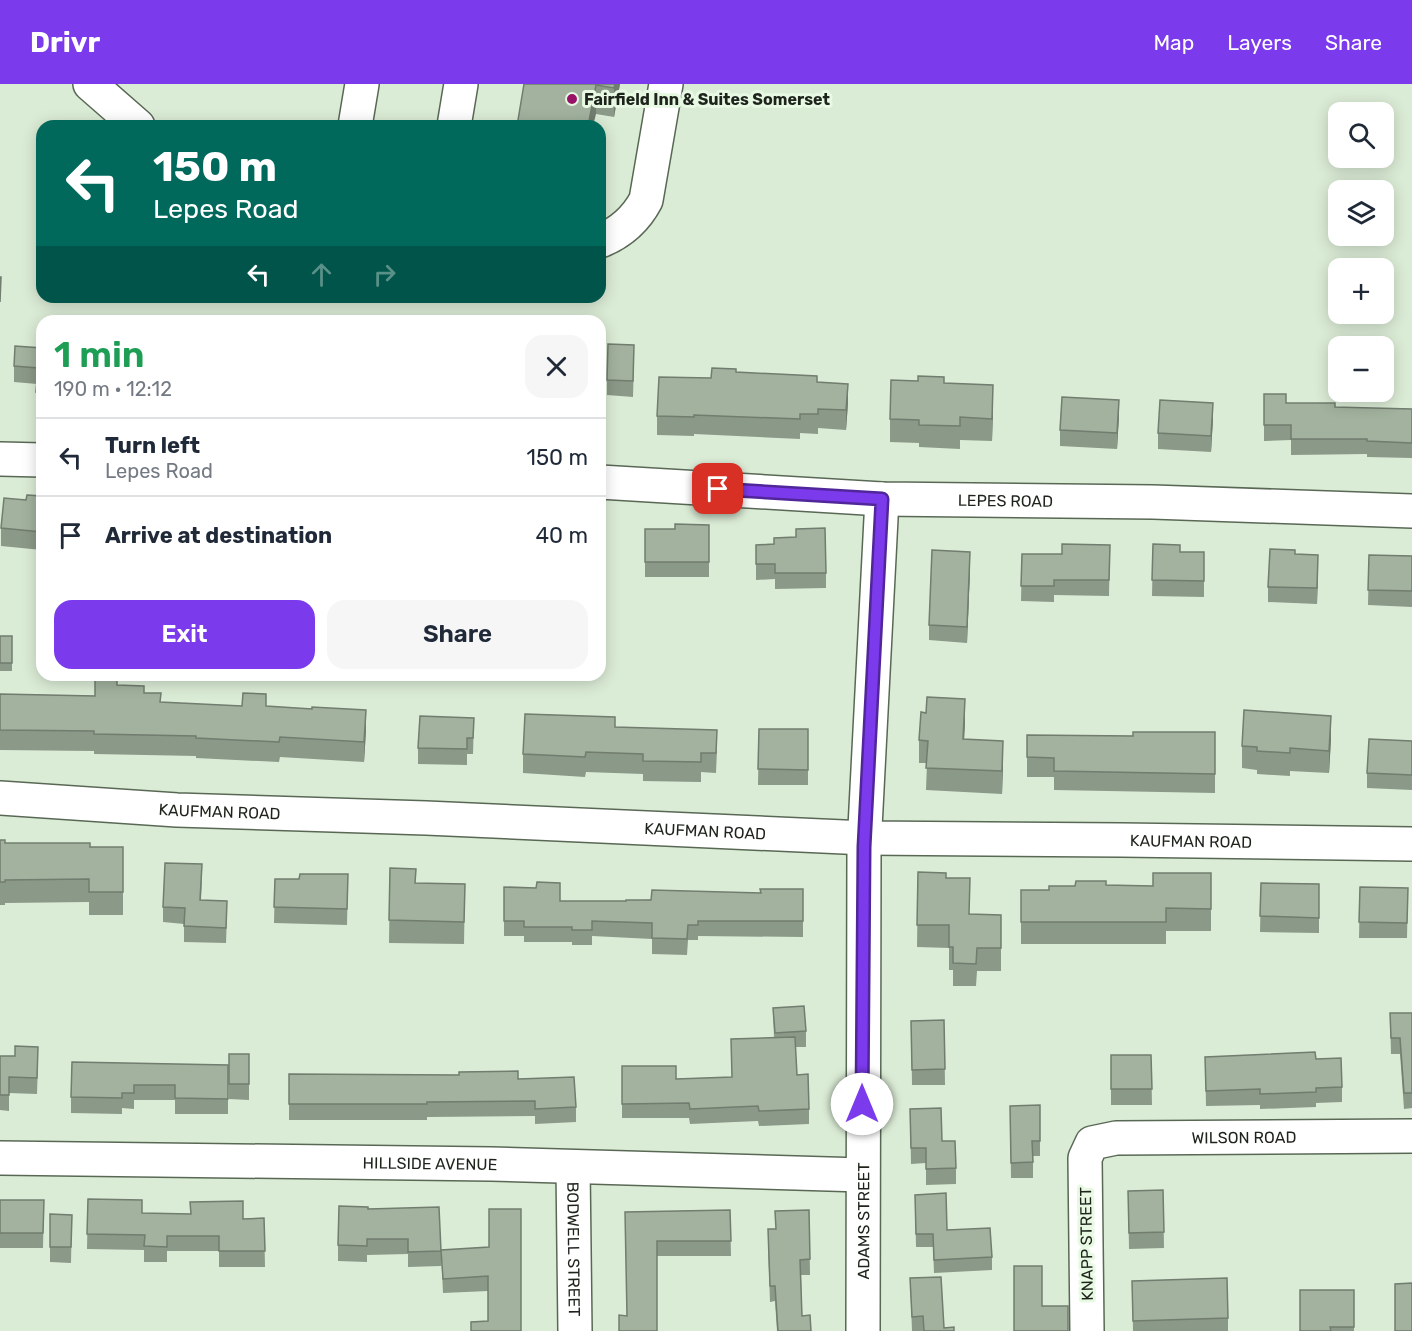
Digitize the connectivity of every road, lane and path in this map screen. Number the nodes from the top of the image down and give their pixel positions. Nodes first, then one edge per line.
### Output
1 (90, 84) edge
2 (362, 84) edge
3 (461, 84) edge
4 (666, 84) edge
5 (131, 120) edge
6 (356, 120) edge
7 (455, 120) edge
8 (606, 239) edge
9 (0, 459) edge
10 (36, 460) edge
11 (606, 482) edge
12 (882, 499) junction
13 (1412, 511) edge
14 (0, 798) edge
15 (864, 838) junction
16 (1412, 844) edge
17 (1412, 1136) edge
18 (0, 1158) edge
19 (1085, 1158) joint
20 (573, 1167) junction
21 (862, 1175) junction
22 (574, 1331) edge
23 (863, 1331) edge
24 (1087, 1331) edge

1 - 5 street
2 - 6 street
3 - 7 street
4 - 8 street
9 - 10 street
11 - 12 street, LEPES ROAD
12 - 13 street, LEPES ROAD
12 - 15 street, ADAMS STREET
14 - 15 street, KAUFMAN ROAD
15 - 16 street, KAUFMAN ROAD
15 - 21 street, ADAMS STREET
17 - 19 street, WILSON ROAD
18 - 20 street, HILLSIDE AVENUE
19 - 24 street, KNAPP STREET
20 - 21 street, HILLSIDE AVENUE
20 - 22 street, BODWELL STREET
21 - 23 street, ADAMS STREET

